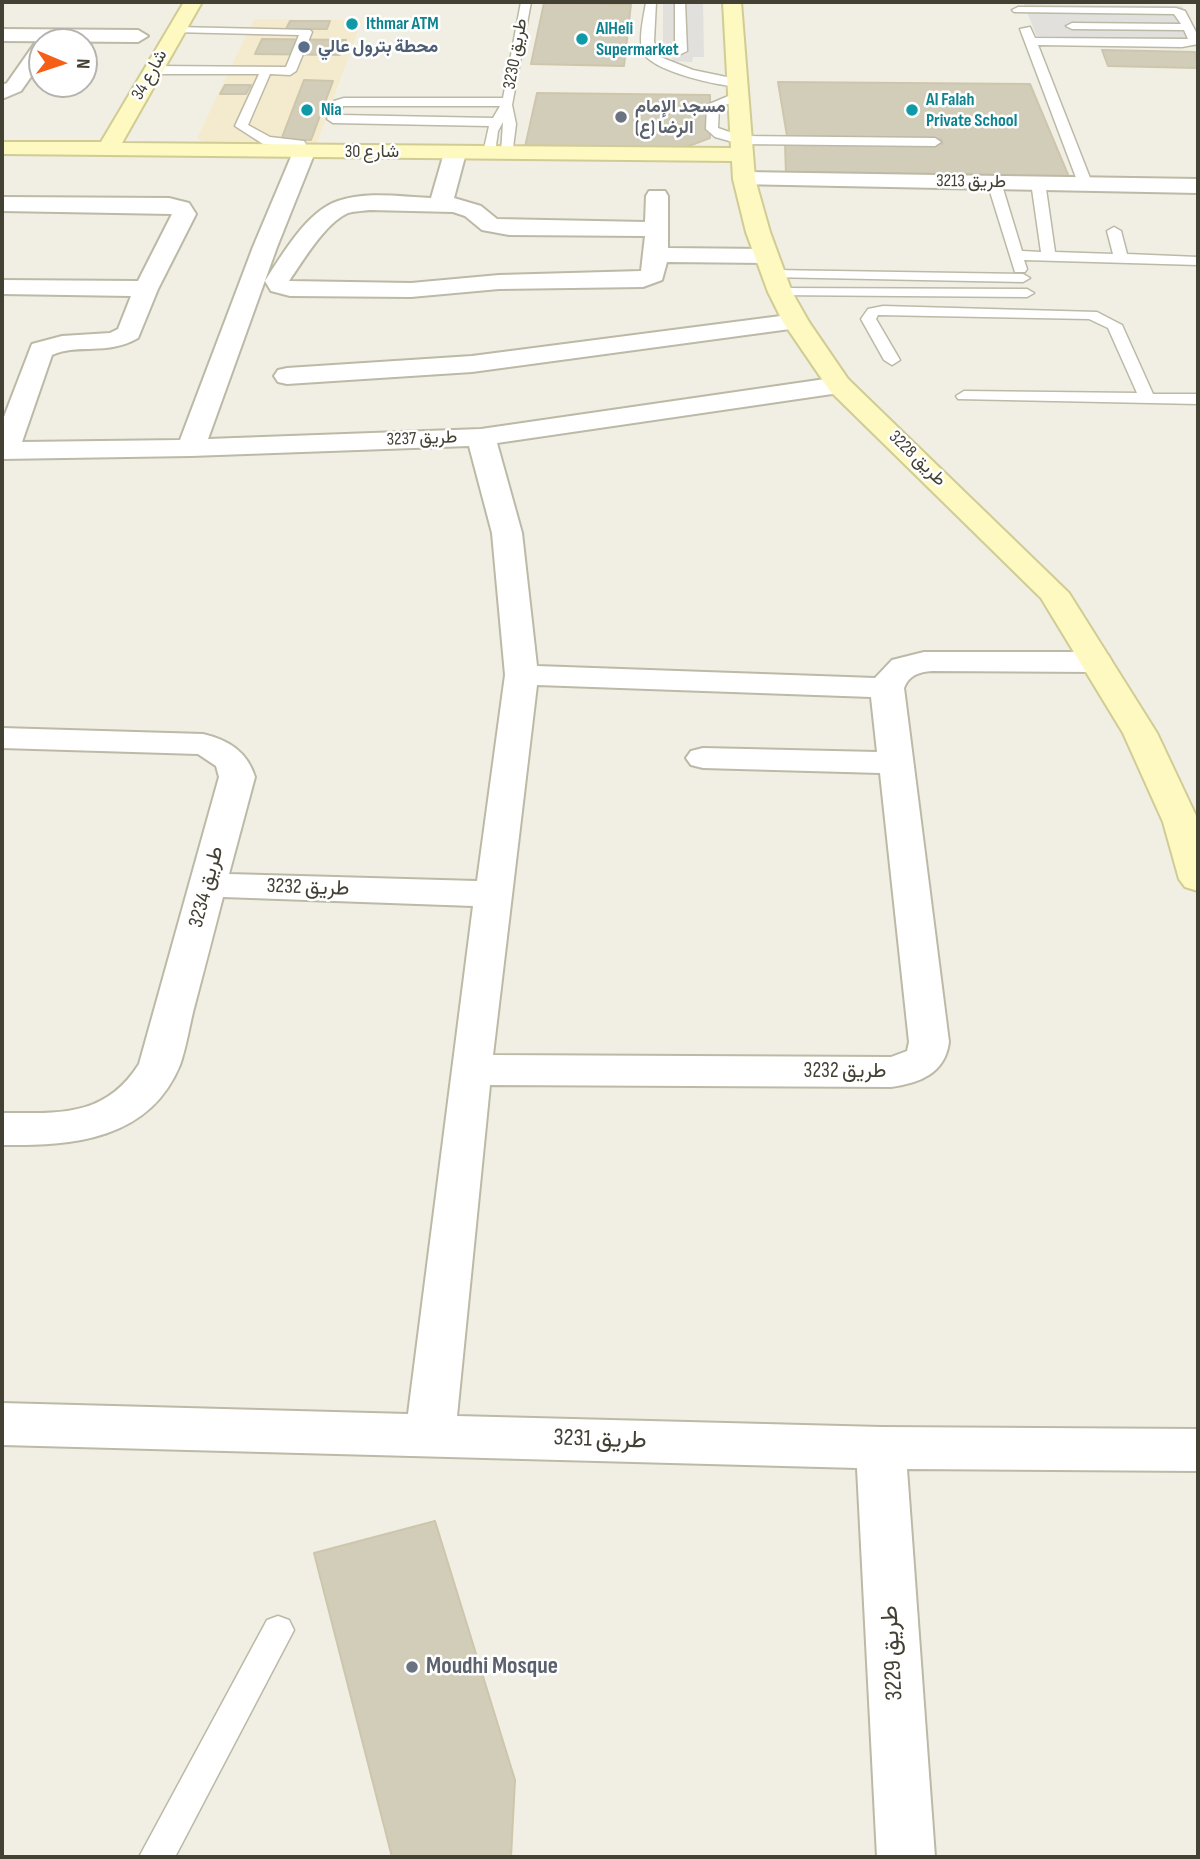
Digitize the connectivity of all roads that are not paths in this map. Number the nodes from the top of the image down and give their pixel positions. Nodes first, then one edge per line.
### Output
1 (192, 2) edge
2 (526, 2) edge
3 (651, 2) edge
4 (680, 2) edge
5 (732, 2) edge
6 (1017, 6) edge
7 (1051, 10) junction
8 (1059, 26) junction
9 (1188, 27) junction
10 (176, 30) junction
11 (2, 35) edge
12 (138, 36) dead end
13 (28, 39) edge
14 (98, 39) edge
15 (1030, 41) junction
16 (668, 42) junction
17 (1067, 42) junction
18 (28, 67) edge
19 (153, 70) junction
20 (266, 71) junction
21 (738, 89) junction
22 (2, 93) edge
23 (507, 104) junction
24 (495, 122) junction
25 (936, 142) dead end
26 (2, 148) edge
27 (108, 149) junction
28 (301, 152) junction
29 (455, 153) junction
30 (498, 153) junction
31 (742, 158) junction
32 (994, 182) junction
33 (1038, 183) junction
34 (1085, 183) junction
35 (1198, 186) edge
36 (657, 196) dead end
37 (2, 204) edge
38 (441, 204) junction
39 (657, 229) junction
40 (1114, 231) dead end
41 (655, 255) junction
42 (1015, 255) junction
43 (1049, 256) junction
44 (1121, 258) junction
45 (1198, 261) edge
46 (773, 274) junction
47 (1023, 278) junction
48 (2, 286) edge
49 (146, 289) junction
50 (1027, 293) junction
51 (1034, 312) junction
52 (796, 322) junction
53 (892, 360) dead end
54 (287, 376) dead end
55 (16, 382) edge
56 (839, 385) junction
57 (964, 396) dead end
58 (1147, 398) junction
59 (1198, 399) edge
60 (481, 437) junction
61 (191, 448) junction
62 (3, 451) edge
63 (1096, 662) junction
64 (522, 676) junction
65 (887, 688) junction
66 (2, 738) edge
67 (704, 758) dead end
68 (895, 763) junction
69 (1198, 879) edge
70 (208, 884) junction
71 (492, 894) junction
72 (471, 1070) junction
73 (2, 1129) edge
74 (2, 1424) edge
75 (430, 1435) junction
76 (881, 1448) junction
77 (1198, 1450) edge
78 (278, 1630) dead end
79 (156, 1857) edge
80 (906, 1857) edge

1 - 10 street, شارع 34
2 - 23 lane, طريق 3230
3 - 16 lane
4 - 16 lane
5 - 21 street, طريق 3228
6 - 7 lane
6 - 15 lane
7 - 8 lane
7 - 9 lane
8 - 9 lane
8 - 17 lane
9 - 17 lane
10 - 19 street, شارع 34
10 - 20 lane
11 - 13 street
12 - 14 street
15 - 17 lane
15 - 34 lane
16 - 21 lane
18 - 22 street
19 - 20 lane
19 - 27 street, شارع 34
20 - 28 lane
21 - 31 street, طريق 3228
23 - 24 lane, طريق 3230
23 - 24 lane
23 - 30 lane, طريق 3230
24 - 30 lane, طريق 3230
25 - 31 lane
26 - 27 street, شارع 30
27 - 28 street, شارع 30
28 - 29 street, شارع 30
28 - 61 street
29 - 30 street, شارع 30
29 - 38 street
30 - 31 street, شارع 30
31 - 32 street, طريق 3213
31 - 46 street, طريق 3228
32 - 33 street, طريق 3213
32 - 42 lane
33 - 34 street, طريق 3213
33 - 43 lane
34 - 35 street, طريق 3213
36 - 39 street
37 - 49 street
38 - 39 street
38 - 41 street
39 - 41 street
40 - 44 lane
41 - 46 street
42 - 43 lane
42 - 47 lane
43 - 44 lane
44 - 45 lane
46 - 47 lane
46 - 50 lane
46 - 52 street, طريق 3228
47 - 50 lane
48 - 49 street
49 - 55 street
50 - 51 lane
51 - 53 lane
51 - 58 lane
52 - 54 street
52 - 56 street, طريق 3228
55 - 62 street
56 - 60 street, طريق 3237
56 - 63 street, طريق 3228
57 - 58 lane
58 - 59 lane
60 - 61 street, طريق 3237
60 - 64 street
61 - 62 street, طريق 3237
63 - 65 street
63 - 69 street, طريق 3228
64 - 65 street
64 - 71 street
65 - 68 street, طريق 3232
66 - 70 street, طريق 3234
67 - 68 street
68 - 72 street, طريق 3232
70 - 71 street, طريق 3232
70 - 73 street, طريق 3234
71 - 72 street
72 - 75 street
74 - 75 street, طريق 3231
75 - 76 street, طريق 3231
76 - 77 street, طريق 3231
76 - 80 street, طريق 3229
78 - 79 lane

